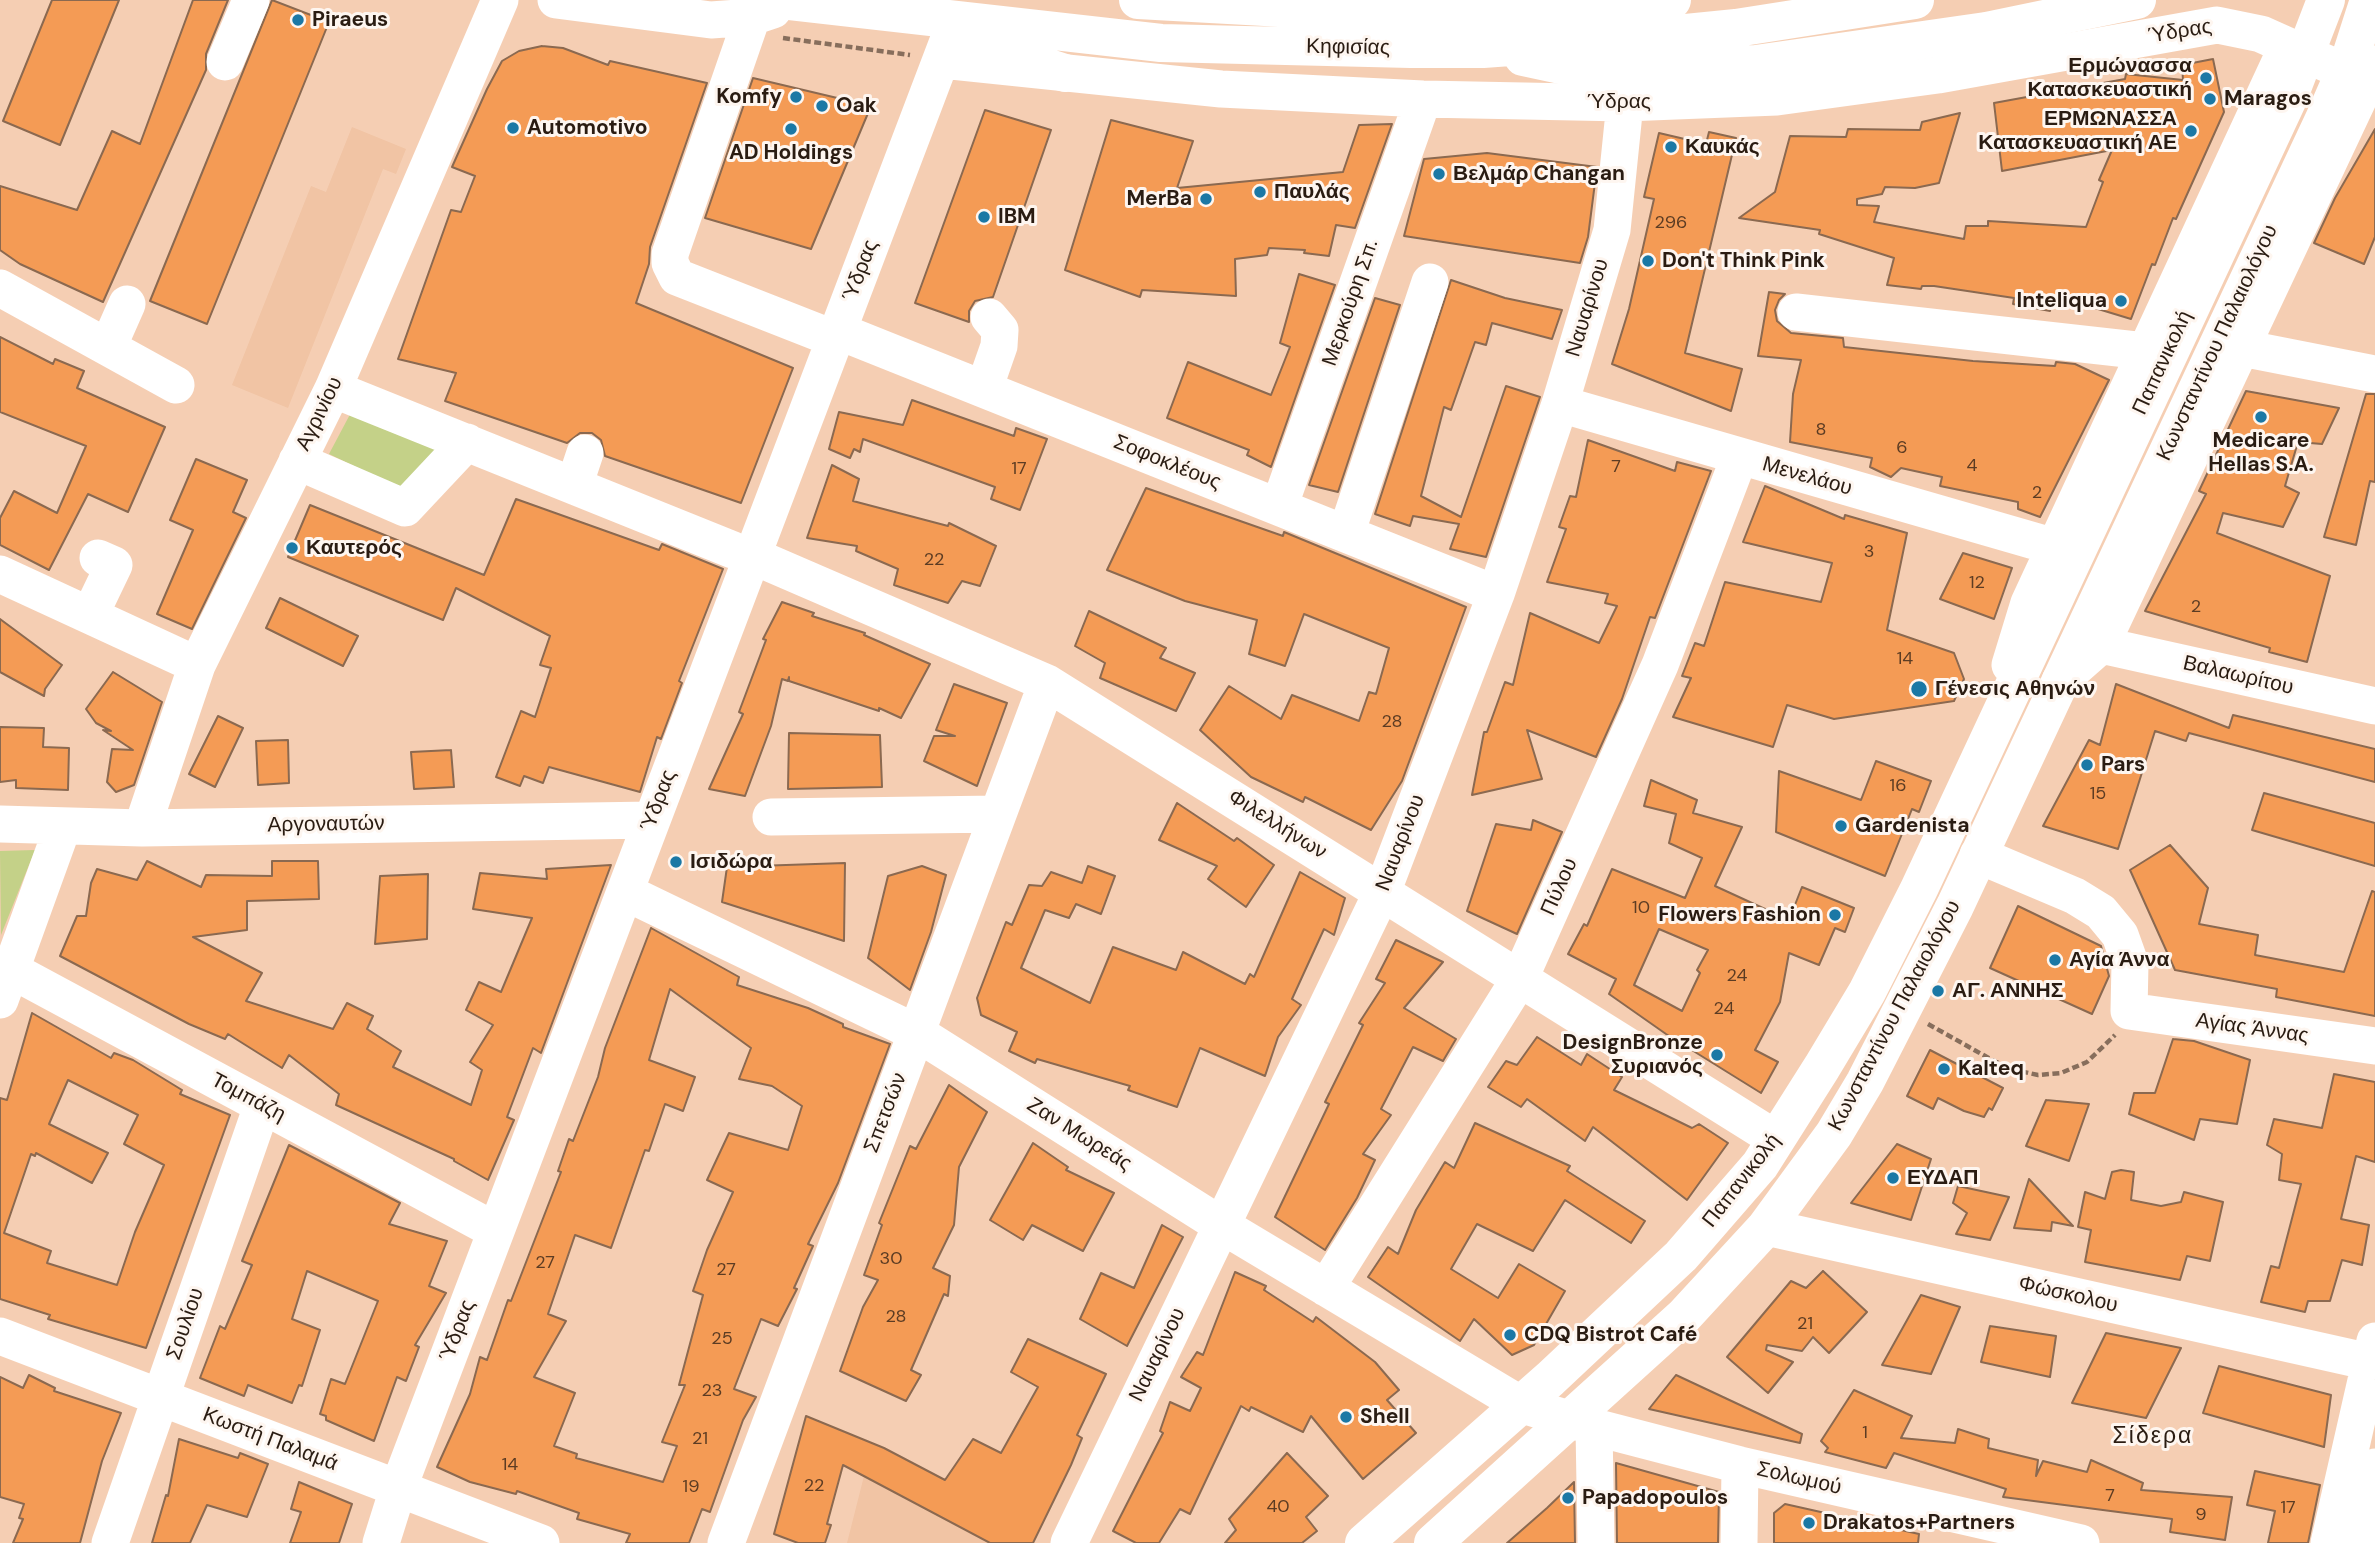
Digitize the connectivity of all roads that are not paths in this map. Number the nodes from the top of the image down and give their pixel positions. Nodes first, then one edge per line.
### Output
1 (251, 0) edge
2 (500, 0) edge
3 (556, 0) edge
4 (1138, 0) edge
5 (1152, 0) edge
6 (1671, 0) edge
7 (1915, 0) edge
8 (2137, 0) edge
9 (2300, 0) edge
10 (2326, 0) edge
11 (2369, 0) edge
12 (777, 6) edge
13 (956, 20) junction
14 (2297, 47) junction
15 (1483, 49) junction
16 (942, 60) junction
17 (225, 62) dead end
18 (1065, 73) junction
19 (2369, 78) edge
20 (1423, 99) junction
21 (1625, 103) junction
22 (1430, 282) dead end
23 (0, 288) edge
24 (127, 304) dead end
25 (1796, 312) dead end
26 (989, 317) dead end
27 (837, 335) junction
28 (108, 347) junction
29 (2242, 348) junction
30 (2146, 351) junction
31 (2375, 374) edge
32 (176, 385) dead end
33 (333, 389) junction
34 (984, 389) junction
35 (1560, 404) junction
36 (467, 442) junction
37 (1739, 458) junction
38 (297, 461) junction
39 (1279, 507) junction
40 (1346, 534) junction
41 (2055, 547) junction
42 (743, 553) junction
43 (98, 558) dead end
44 (0, 574) edge
45 (1496, 594) junction
46 (90, 615) junction
47 (2101, 645) junction
48 (197, 665) junction
49 (2059, 682) junction
50 (1047, 683) junction
51 (2375, 706) edge
52 (1994, 723) junction
53 (998, 814) junction
54 (771, 817) dead end
55 (652, 820) junction
56 (0, 824) edge
57 (63, 826) junction
58 (142, 828) junction
59 (1978, 855) junction
60 (1383, 890) junction
61 (625, 892) junction
62 (4, 978) edge
63 (1520, 978) junction
64 (916, 1032) junction
65 (2375, 1046) edge
66 (261, 1106) junction
67 (1776, 1139) junction
68 (1221, 1225) junction
69 (1766, 1227) junction
70 (496, 1231) junction
71 (1326, 1288) junction
72 (0, 1336) edge
73 (2372, 1352) edge
74 (160, 1397) junction
75 (1520, 1404) junction
76 (1582, 1424) junction
77 (1740, 1465) junction
78 (2375, 1467) edge
79 (398, 1489) junction
80 (503, 1536) edge
81 (110, 1543) edge
82 (381, 1543) edge
83 (541, 1543) edge
84 (726, 1543) edge
85 (1069, 1543) edge
86 (1364, 1543) edge
87 (1433, 1543) edge
88 (1595, 1543) edge
89 (1739, 1543) edge
90 (2081, 1543) edge
91 (2329, 1543) edge
92 (2358, 1543) edge

1 - 17 street
2 - 33 street, Αγρινίου
3 - 12 street
4 - 5 main road, Κηφισίας
5 - 6 main road, Κηφισίας
7 - 15 main road, Κηφισίας
8 - 15 main road
9 - 14 main road
10 - 14 main road, Παπανικολή
11 - 49 main road, Κωνσταντίνου Παλαιολόγου
12 - 13 main road, Κηφισίας
12 - 27 street, Σοφοκλέους
13 - 15 main road, Κηφισίας
13 - 16 street, Ύδρας
13 - 18 main road
14 - 19 street, Ύδρας
14 - 21 street, Ύδρας
14 - 30 street, Παπανικολή
14 - 52 main road, Παπανικολή
16 - 18 street, Ύδρας
16 - 27 street, Ύδρας
18 - 20 street, Ύδρας
19 - 29 street, Κωνσταντίνου Παλαιολόγου
20 - 21 street, Ύδρας
20 - 39 street, Μερκούρη Σπ.
21 - 35 street, Ναυαρίνου
22 - 40 street
23 - 28 street
24 - 28 street
25 - 30 street
26 - 34 street
27 - 34 street, Σοφοκλέους
27 - 42 street, Ύδρας
28 - 32 street
29 - 31 street
29 - 47 street, Κωνσταντίνου Παλαιολόγου
30 - 41 street, Παπανικολή
33 - 36 street, Φιλελλήνων
33 - 38 street, Αγρινίου
34 - 39 street, Σοφοκλέους
35 - 37 street, Μενελάου
35 - 45 street, Ναυαρίνου
36 - 38 street
36 - 42 street, Φιλελλήνων
37 - 41 street, Μενελάου
37 - 63 street, Πύλου
38 - 48 street, Αγρινίου
39 - 40 street, Σοφοκλέους
40 - 45 street, Σοφοκλέους
41 - 52 street, Παπανικολή
42 - 50 street, Φιλελλήνων
42 - 55 street, Ύδρας
43 - 46 street
44 - 46 street
45 - 60 street, Ναυαρίνου
46 - 48 street
47 - 49 street, Κωνσταντίνου Παλαιολόγου
47 - 51 street, Βαλαωρίτου
48 - 58 street, Αγρινίου
49 - 59 main road, Κωνσταντίνου Παλαιολόγου
50 - 53 street, Σπετσών
50 - 60 street, Φιλελλήνων
52 - 67 main road, Παπανικολή
53 - 54 street
53 - 64 street, Σπετσών
55 - 58 street, Αργοναυτών
55 - 61 street, Ύδρας
56 - 57 street, Αργοναυτών
57 - 58 street, Αργοναυτών
57 - 62 street
59 - 65 street, Αγίας Άννας
59 - 69 main road, Κωνσταντίνου Παλαιολόγου
60 - 63 street, Φιλελλήνων
60 - 68 street, Ναυαρίνου
61 - 64 street, Ζαν Μωρεάς
61 - 70 street, Ύδρας
62 - 66 street, Τομπάζη
63 - 67 street, Φιλελλήνων
63 - 71 street, Πύλου
64 - 68 street, Ζαν Μωρεάς
64 - 84 street, Σπετσών
66 - 70 street, Τομπάζη
66 - 74 street, Σουλίου
67 - 75 main road, Παπανικολή
68 - 71 street, Ζαν Μωρεάς
68 - 85 street, Ναυαρίνου
69 - 73 street, Φώσκολου
69 - 76 main road, Κωνσταντίνου Παλαιολόγου
70 - 79 street, Ύδρας
71 - 75 street, Ζαν Μωρεάς
72 - 74 street, Κωστή Παλαμά
73 - 91 street
74 - 79 street, Κωστή Παλαμά
74 - 81 street, Σουλίου
75 - 76 street, Σολωμού
75 - 86 main road, Παπανικολή
76 - 77 street, Σολωμού
76 - 87 main road, Κωνσταντίνου Παλαιολόγου
76 - 88 street
77 - 89 street
77 - 90 street, Σολωμού
78 - 92 street
79 - 80 street, Κωστή Παλαμά
79 - 82 street, Ύδρας
80 - 83 street, Κωστή Παλαμά

